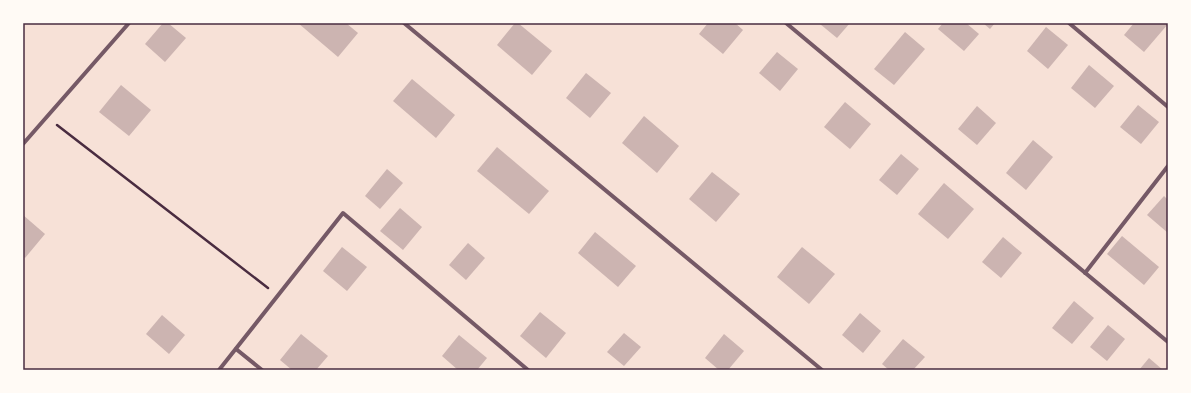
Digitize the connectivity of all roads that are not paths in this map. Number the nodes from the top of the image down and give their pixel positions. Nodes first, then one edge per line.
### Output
1 (129, 23) edge
2 (404, 23) edge
3 (786, 23) edge
4 (1069, 23) edge
5 (1168, 107) edge
6 (23, 144) edge
7 (1168, 166) edge
8 (1085, 273) junction
9 (1168, 342) edge
10 (236, 349) junction
11 (219, 370) edge
12 (262, 370) edge
13 (528, 370) edge
14 (822, 370) edge

1 - 6 street
2 - 14 street
3 - 8 street
4 - 5 street
7 - 8 street
8 - 9 street
10 - 11 street
10 - 12 street
10 - 13 street

